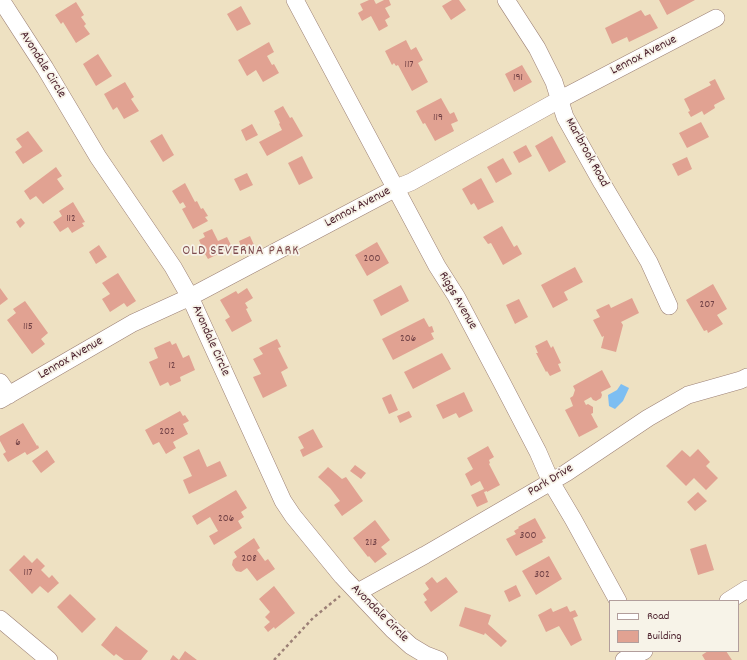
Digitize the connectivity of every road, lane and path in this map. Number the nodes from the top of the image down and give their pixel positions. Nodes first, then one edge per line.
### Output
1 (1, 0) edge
2 (295, 0) edge
3 (506, 0) edge
4 (716, 18) dead end
5 (559, 100) junction
6 (396, 188) junction
7 (190, 296) junction
8 (669, 306) dead end
9 (747, 377) edge
10 (3, 392) edge
11 (550, 482) junction
12 (747, 589) edge
13 (355, 590) junction
14 (617, 600) edge
15 (730, 600) edge
16 (0, 619) edge
17 (644, 652) edge
18 (647, 652) edge
19 (49, 660) edge
20 (274, 660) edge
21 (439, 660) edge
22 (624, 660) edge
23 (654, 660) edge

1 - 7 street, Avondale Circle
2 - 6 street, Riggs Avenue
3 - 5 street, Marlbrook Road
4 - 5 street, Lennox Avenue
5 - 6 street, Lennox Avenue
5 - 8 street, Marlbrook Road
6 - 7 street, Lennox Avenue
6 - 11 street, Riggs Avenue
7 - 10 street, Lennox Avenue
7 - 13 street, Avondale Circle
9 - 11 street, Park Drive
11 - 13 street, Park Drive
11 - 14 street, Riggs Avenue
12 - 15 street
13 - 20 path
13 - 21 street, Avondale Circle
16 - 19 street
17 - 22 street
18 - 23 street

